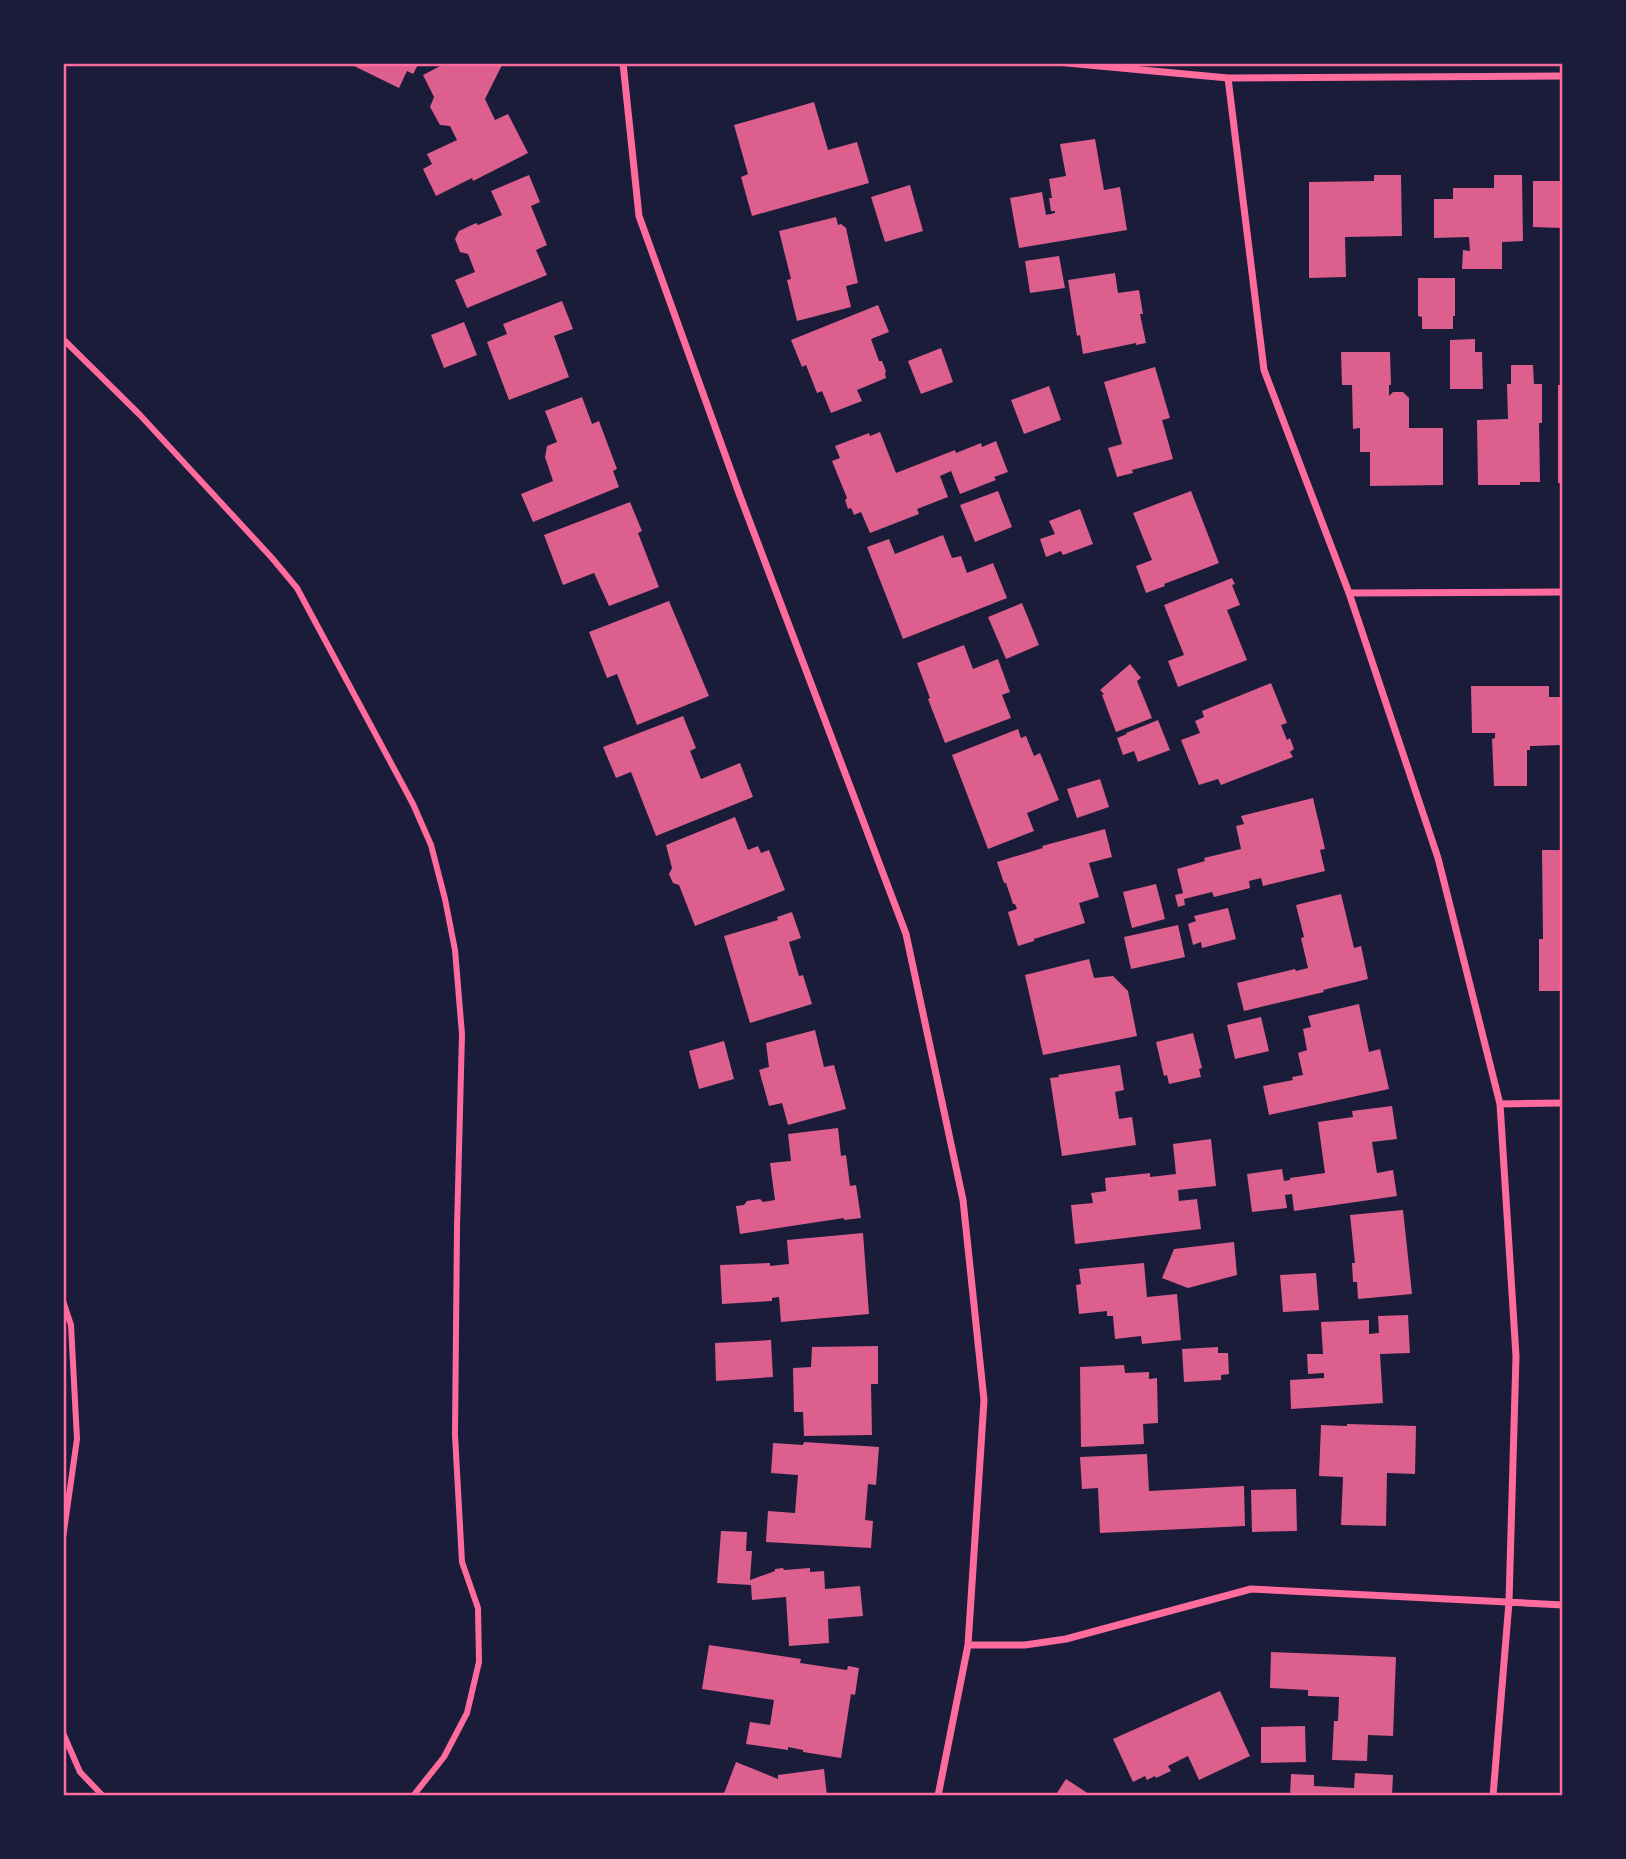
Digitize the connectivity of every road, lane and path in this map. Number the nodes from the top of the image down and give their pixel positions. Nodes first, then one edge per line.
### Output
1 (623, 63) edge
2 (1067, 63) edge
3 (1563, 76) edge
4 (1228, 78) junction
5 (63, 340) edge
6 (1563, 592) edge
7 (1349, 593) junction
8 (1563, 1103) edge
9 (1500, 1104) junction
10 (63, 1301) edge
11 (63, 1538) edge
12 (1509, 1602) junction
13 (1563, 1605) edge
14 (968, 1645) junction
15 (63, 1733) edge
16 (103, 1796) edge
17 (412, 1796) edge
18 (937, 1796) edge
19 (1493, 1796) edge

1 - 14 street
2 - 4 street
3 - 4 street
4 - 7 street
5 - 17 street
6 - 7 street
7 - 9 street
8 - 9 street
9 - 12 street
10 - 11 street
12 - 13 street
12 - 14 street
12 - 19 street
14 - 18 street
15 - 16 street

